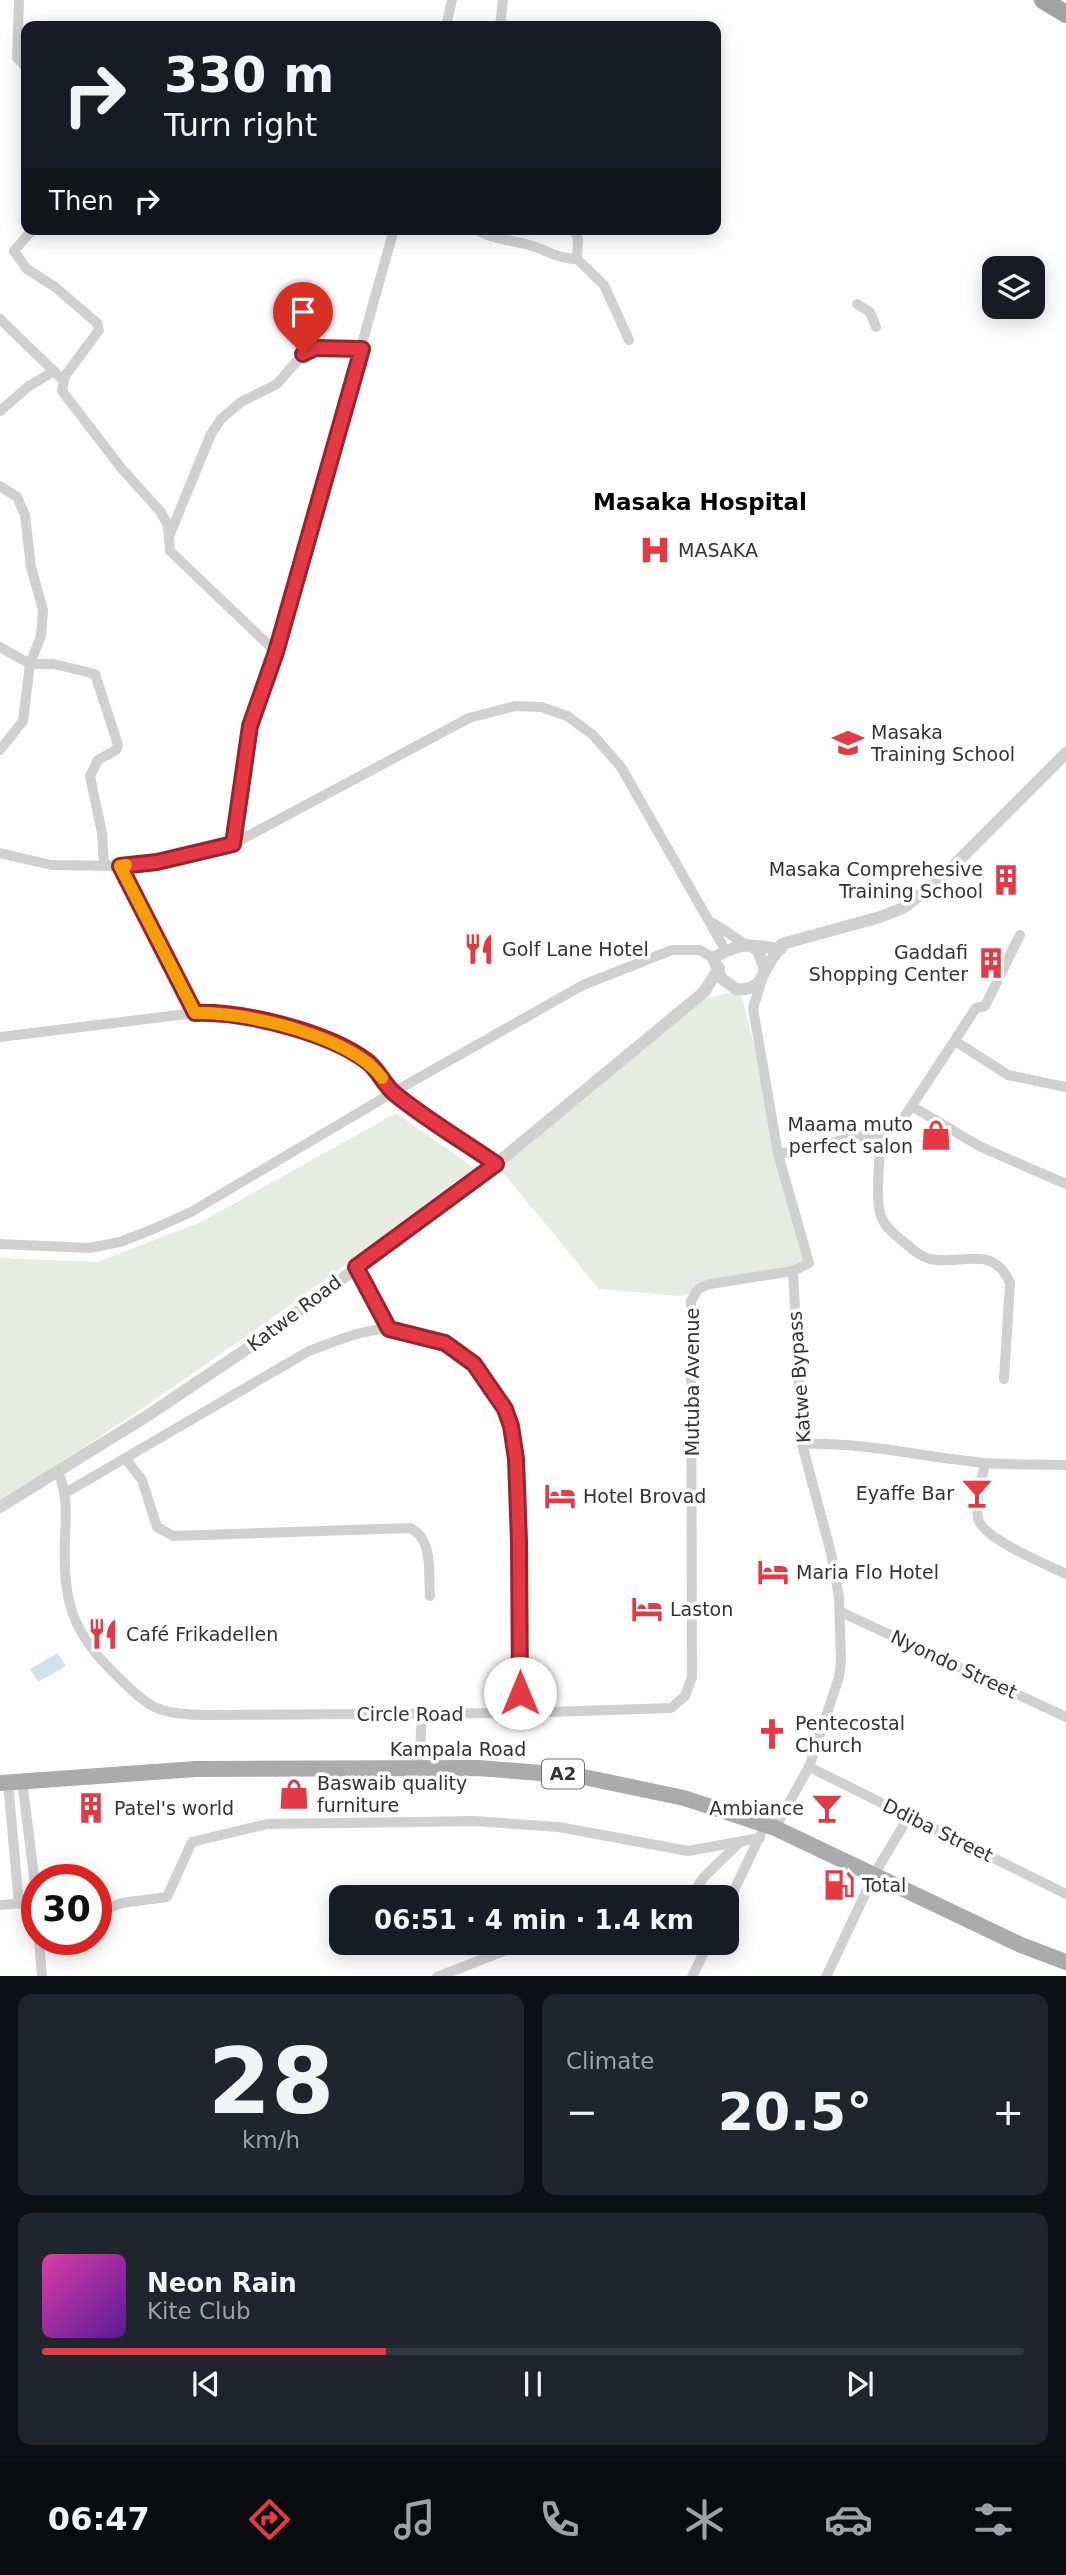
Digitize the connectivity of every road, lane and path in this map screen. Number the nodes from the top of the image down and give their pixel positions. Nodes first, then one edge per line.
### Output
1 (19, 0) edge
2 (452, 0) edge
3 (503, 0) edge
4 (1043, 0) edge
5 (1066, 14) edge
6 (447, 21) edge
7 (501, 21) edge
8 (21, 62) edge
9 (28, 235) edge
10 (392, 235) edge
11 (490, 235) edge
12 (576, 235) edge
13 (577, 259) junction
14 (857, 304) dead end
15 (0, 319) edge
16 (876, 327) dead end
17 (629, 340) dead end
18 (362, 349) junction
19 (54, 371) junction
20 (63, 380) junction
21 (0, 411) edge
22 (0, 486) edge
23 (167, 540) junction
24 (0, 647) edge
25 (35, 649) junction
26 (276, 652) junction
27 (20, 657) junction
28 (30, 664) junction
29 (0, 750) edge
30 (1066, 753) edge
31 (233, 844) junction
32 (0, 853) edge
33 (104, 866) junction
34 (120, 866) junction
35 (711, 922) junction
36 (1020, 935) dead end
37 (747, 945) junction
38 (781, 949) junction
39 (726, 951) junction
40 (716, 963) junction
41 (763, 975) junction
42 (738, 990) junction
43 (704, 992) junction
44 (753, 1008) junction
45 (195, 1013) junction
46 (0, 1037) edge
47 (955, 1041) junction
48 (1066, 1087) edge
49 (392, 1093) junction
50 (913, 1107) junction
51 (881, 1132) junction
52 (778, 1154) junction
53 (496, 1164) junction
54 (1066, 1184) edge
55 (0, 1244) edge
56 (356, 1267) junction
57 (793, 1271) junction
58 (389, 1329) junction
59 (1004, 1378) dead end
60 (802, 1444) junction
61 (125, 1458) junction
62 (985, 1463) junction
63 (1066, 1465) edge
64 (57, 1470) junction
65 (67, 1492) junction
66 (0, 1507) edge
67 (1066, 1574) edge
68 (429, 1596) dead end
69 (841, 1612) junction
70 (520, 1713) junction
71 (422, 1714) junction
72 (1066, 1717) edge
73 (809, 1767) junction
74 (419, 1770) junction
75 (10, 1782) edge
76 (909, 1816) junction
77 (766, 1829) junction
78 (741, 1841) junction
79 (29, 1864) edge
80 (875, 1873) junction
81 (699, 1885) edge
82 (737, 1885) edge
83 (1066, 1894) edge
84 (19, 1904) joint
85 (0, 1905) edge
86 (112, 1907) edge
87 (40, 1955) edge
88 (493, 1955) edge
89 (702, 1955) edge
90 (1066, 1962) edge
91 (42, 1976) edge
92 (437, 1976) edge
93 (692, 1976) edge
94 (826, 1976) edge

1 - 8 street
2 - 6 street
3 - 7 street
4 - 5 highway
9 - 20 street
10 - 18 street
11 - 13 street
12 - 13 street
13 - 17 street
14 - 16 street
15 - 19 street
18 - 23 street
18 - 26 street
19 - 20 street
19 - 21 street
20 - 23 street
22 - 25 street
23 - 26 street
24 - 27 street
25 - 27 street
25 - 28 street
26 - 31 street
27 - 28 street
28 - 29 street
28 - 33 street
30 - 38 street
31 - 34 street
31 - 35 street
32 - 33 street
33 - 34 street
34 - 45 street
35 - 37 street
35 - 39 street
36 - 47 street
37 - 38 street
37 - 39 street
37 - 41 street
38 - 41 street
39 - 40 street
40 - 42 street
40 - 43 street, Katwe Road
40 - 49 street
41 - 42 street
41 - 44 street, Katwe Bypass
42 - 43 street
42 - 44 street, Katwe Bypass
43 - 53 street, Katwe Road
44 - 52 street, Katwe Bypass
45 - 46 street
45 - 49 street
47 - 48 street
47 - 50 street
49 - 53 street
49 - 55 street
50 - 51 street
50 - 54 street
51 - 52 street
51 - 59 street
52 - 57 street, Katwe Bypass
53 - 56 street, Katwe Road
56 - 58 street
56 - 64 street, Katwe Road
57 - 60 street, Katwe Bypass
57 - 70 street, Mutuba Avenue
58 - 61 street
58 - 70 street
60 - 62 street
60 - 69 street, Katwe Bypass
61 - 65 street
61 - 68 street
62 - 63 street
62 - 67 street
64 - 65 street, Circle Road
64 - 66 street, Katwe Road
65 - 71 street, Circle Road
69 - 72 street, Nyondo Street
69 - 73 street, Katwe Bypass
70 - 71 street, Circle Road
71 - 74 street
73 - 76 street, Ddiba Street
73 - 77 street, Katwe Bypass
74 - 75 main road, Kampala Road / A2
74 - 77 main road, Kampala Road / A2
75 - 79 street
75 - 84 street
76 - 80 street
76 - 83 street, Ddiba Street
77 - 78 street
77 - 80 main road, Kampala Road / A2
77 - 82 street, Katwe Bypass
78 - 81 street
78 - 86 street
80 - 90 main road, Kampala Road / A2
80 - 94 street
84 - 85 street
87 - 91 street
88 - 92 street
89 - 93 street

